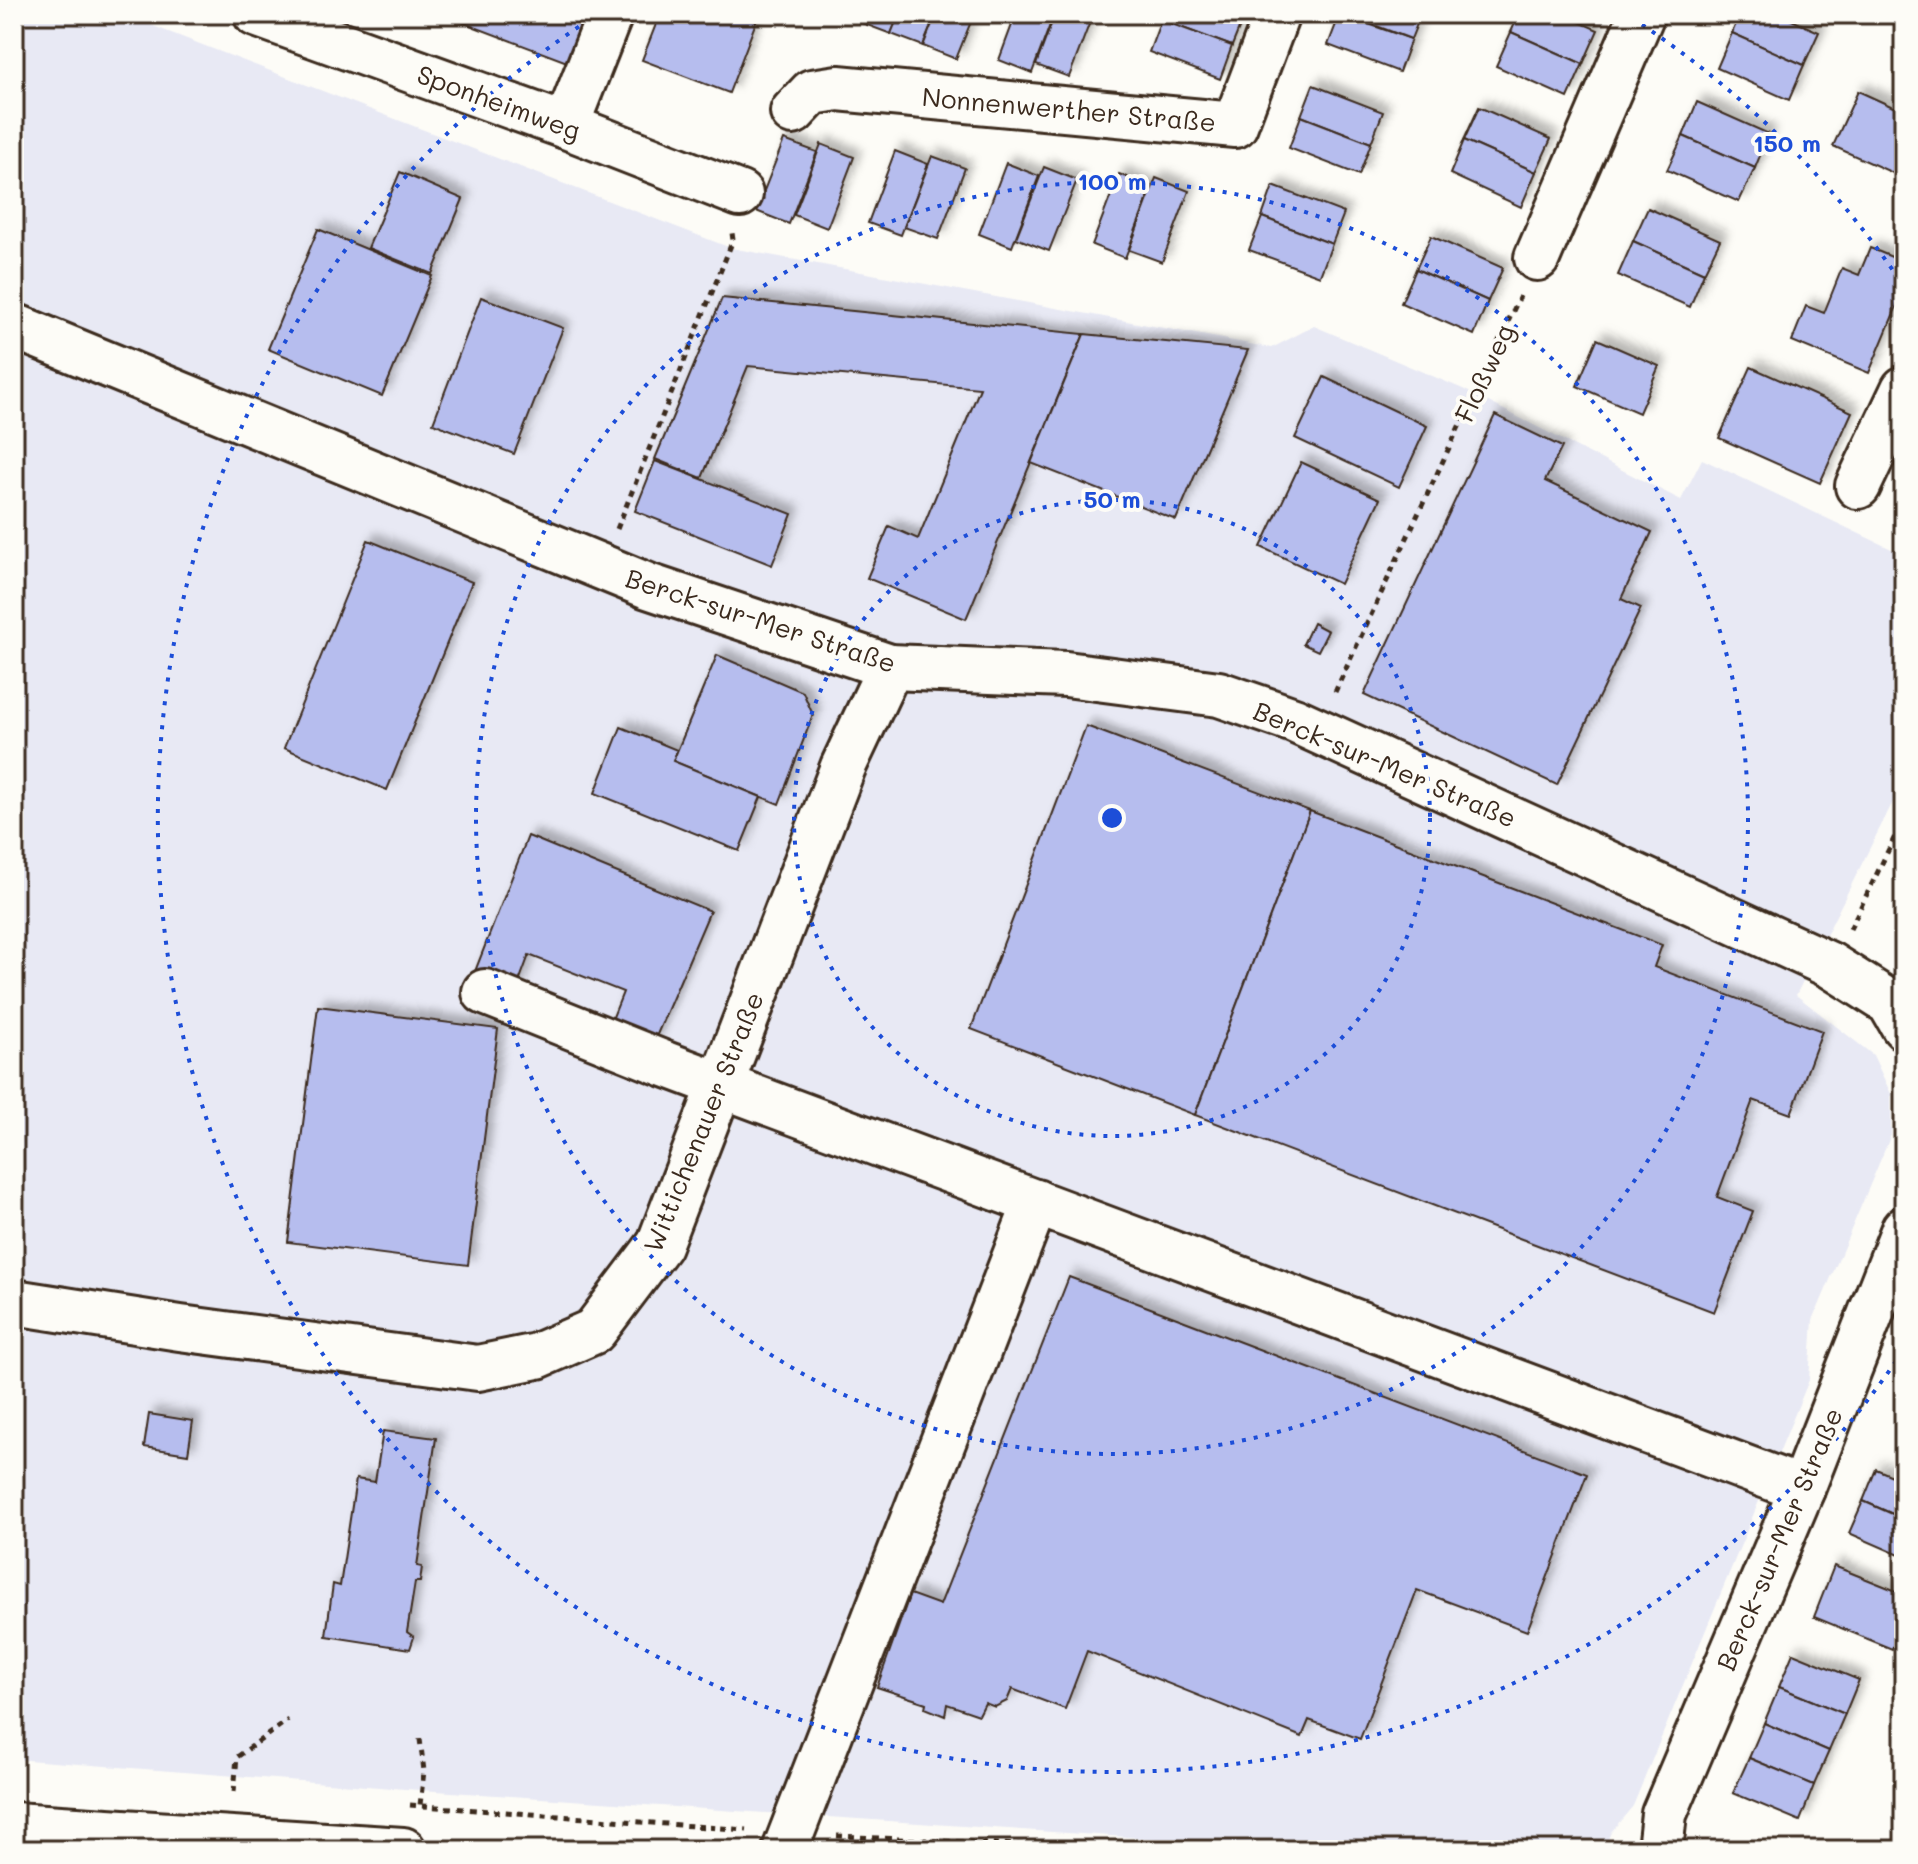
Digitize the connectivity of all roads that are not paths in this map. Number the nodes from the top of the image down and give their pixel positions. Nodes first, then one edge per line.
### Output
1 (610, 14) edge
2 (1277, 14) edge
3 (1642, 14) edge
4 (285, 19) edge
5 (793, 112) dead end
6 (566, 126) junction
7 (733, 192) road end
8 (1537, 258) road end
9 (14, 326) edge
10 (1904, 389) edge
11 (1858, 486) dead end
12 (890, 667) junction
13 (485, 992) dead end
14 (1904, 1027) edge
15 (721, 1084) junction
16 (1036, 1202) junction
17 (1904, 1229) edge
18 (14, 1302) edge
19 (1802, 1489) junction
20 (14, 1825) edge
21 (787, 1842) edge
22 (403, 1850) edge
23 (1660, 1850) edge

1 - 6 street
2 - 5 street, Nonnenwerther Straße
3 - 8 street
4 - 6 street, Sponheimweg
6 - 7 street, Sponheimweg
9 - 12 street, Berck-sur-Mer Straße
10 - 11 street
12 - 14 street, Berck-sur-Mer Straße
12 - 15 street, Wittichenauer Straße
13 - 15 street
15 - 16 street
15 - 18 street, Wittichenauer Straße
16 - 19 street
16 - 21 street
17 - 19 street, Berck-sur-Mer Straße
19 - 23 street, Berck-sur-Mer Straße
20 - 22 street

